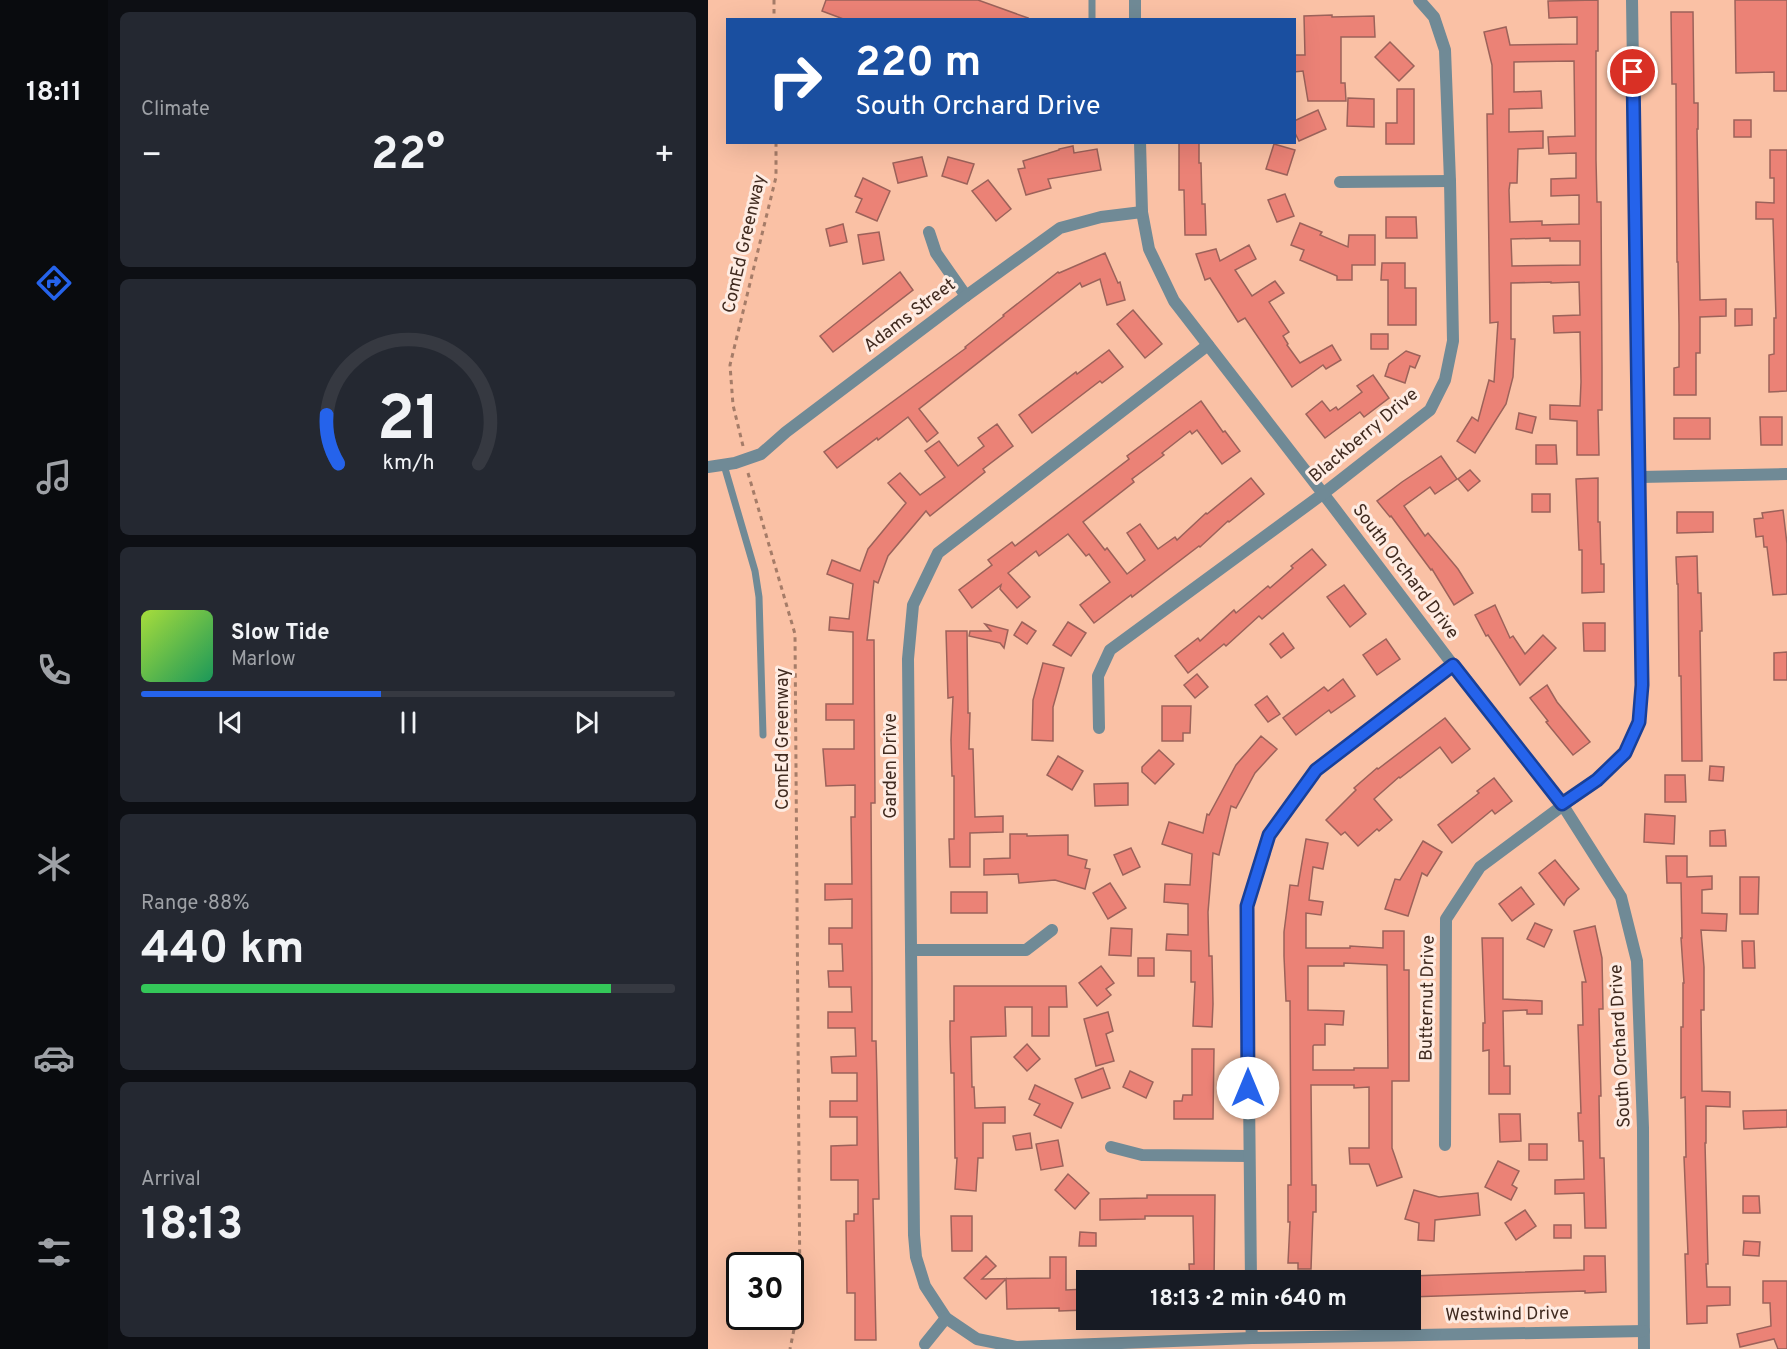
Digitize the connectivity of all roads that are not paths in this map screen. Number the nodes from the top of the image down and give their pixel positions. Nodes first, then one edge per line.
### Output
1 (1092, 0) edge
2 (1135, 0) edge
3 (1632, 0) edge
4 (1421, 1) edge
5 (1092, 18) edge
6 (1135, 18) edge
7 (1140, 144) edge
8 (1450, 181) junction
9 (1340, 182) dead end
10 (1142, 212) junction
11 (929, 232) dead end
12 (966, 296) junction
13 (1208, 345) junction
14 (724, 465) junction
15 (708, 467) edge
16 (1787, 474) edge
17 (1640, 477) junction
18 (1323, 493) junction
19 (1453, 665) junction
20 (1099, 728) dead end
21 (763, 735) dead end
22 (1562, 804) junction
23 (1052, 930) dead end
24 (911, 950) junction
25 (1445, 1145) dead end
26 (1111, 1147) dead end
27 (1249, 1156) junction
28 (1251, 1270) edge
29 (946, 1318) junction
30 (1252, 1330) edge
31 (1644, 1331) junction
32 (1252, 1338) junction
33 (925, 1344) dead end
34 (1644, 1349) edge

1 - 5 lane
2 - 6 street
3 - 17 street, Butternut Drive
4 - 8 street, Blackberry Drive
7 - 10 street, South Orchard Drive
8 - 9 street
8 - 18 street, Blackberry Drive
10 - 12 street, Adams Street
10 - 13 street, South Orchard Drive
11 - 12 street
12 - 14 street, Adams Street
13 - 18 street, South Orchard Drive
13 - 24 street, Garden Drive
14 - 15 street, Adams Street
14 - 21 lane
16 - 17 street
17 - 22 street, Butternut Drive
18 - 19 street, South Orchard Drive
18 - 20 street, Blackberry Drive
19 - 22 street, South Orchard Drive
19 - 27 street
22 - 25 street, Butternut Drive
22 - 31 street, South Orchard Drive
23 - 24 street
24 - 29 street, Garden Drive
26 - 27 street
27 - 28 street
29 - 32 street, Westwind Drive
29 - 33 street
30 - 32 street
31 - 32 street, Westwind Drive
31 - 34 street, South Orchard Drive

